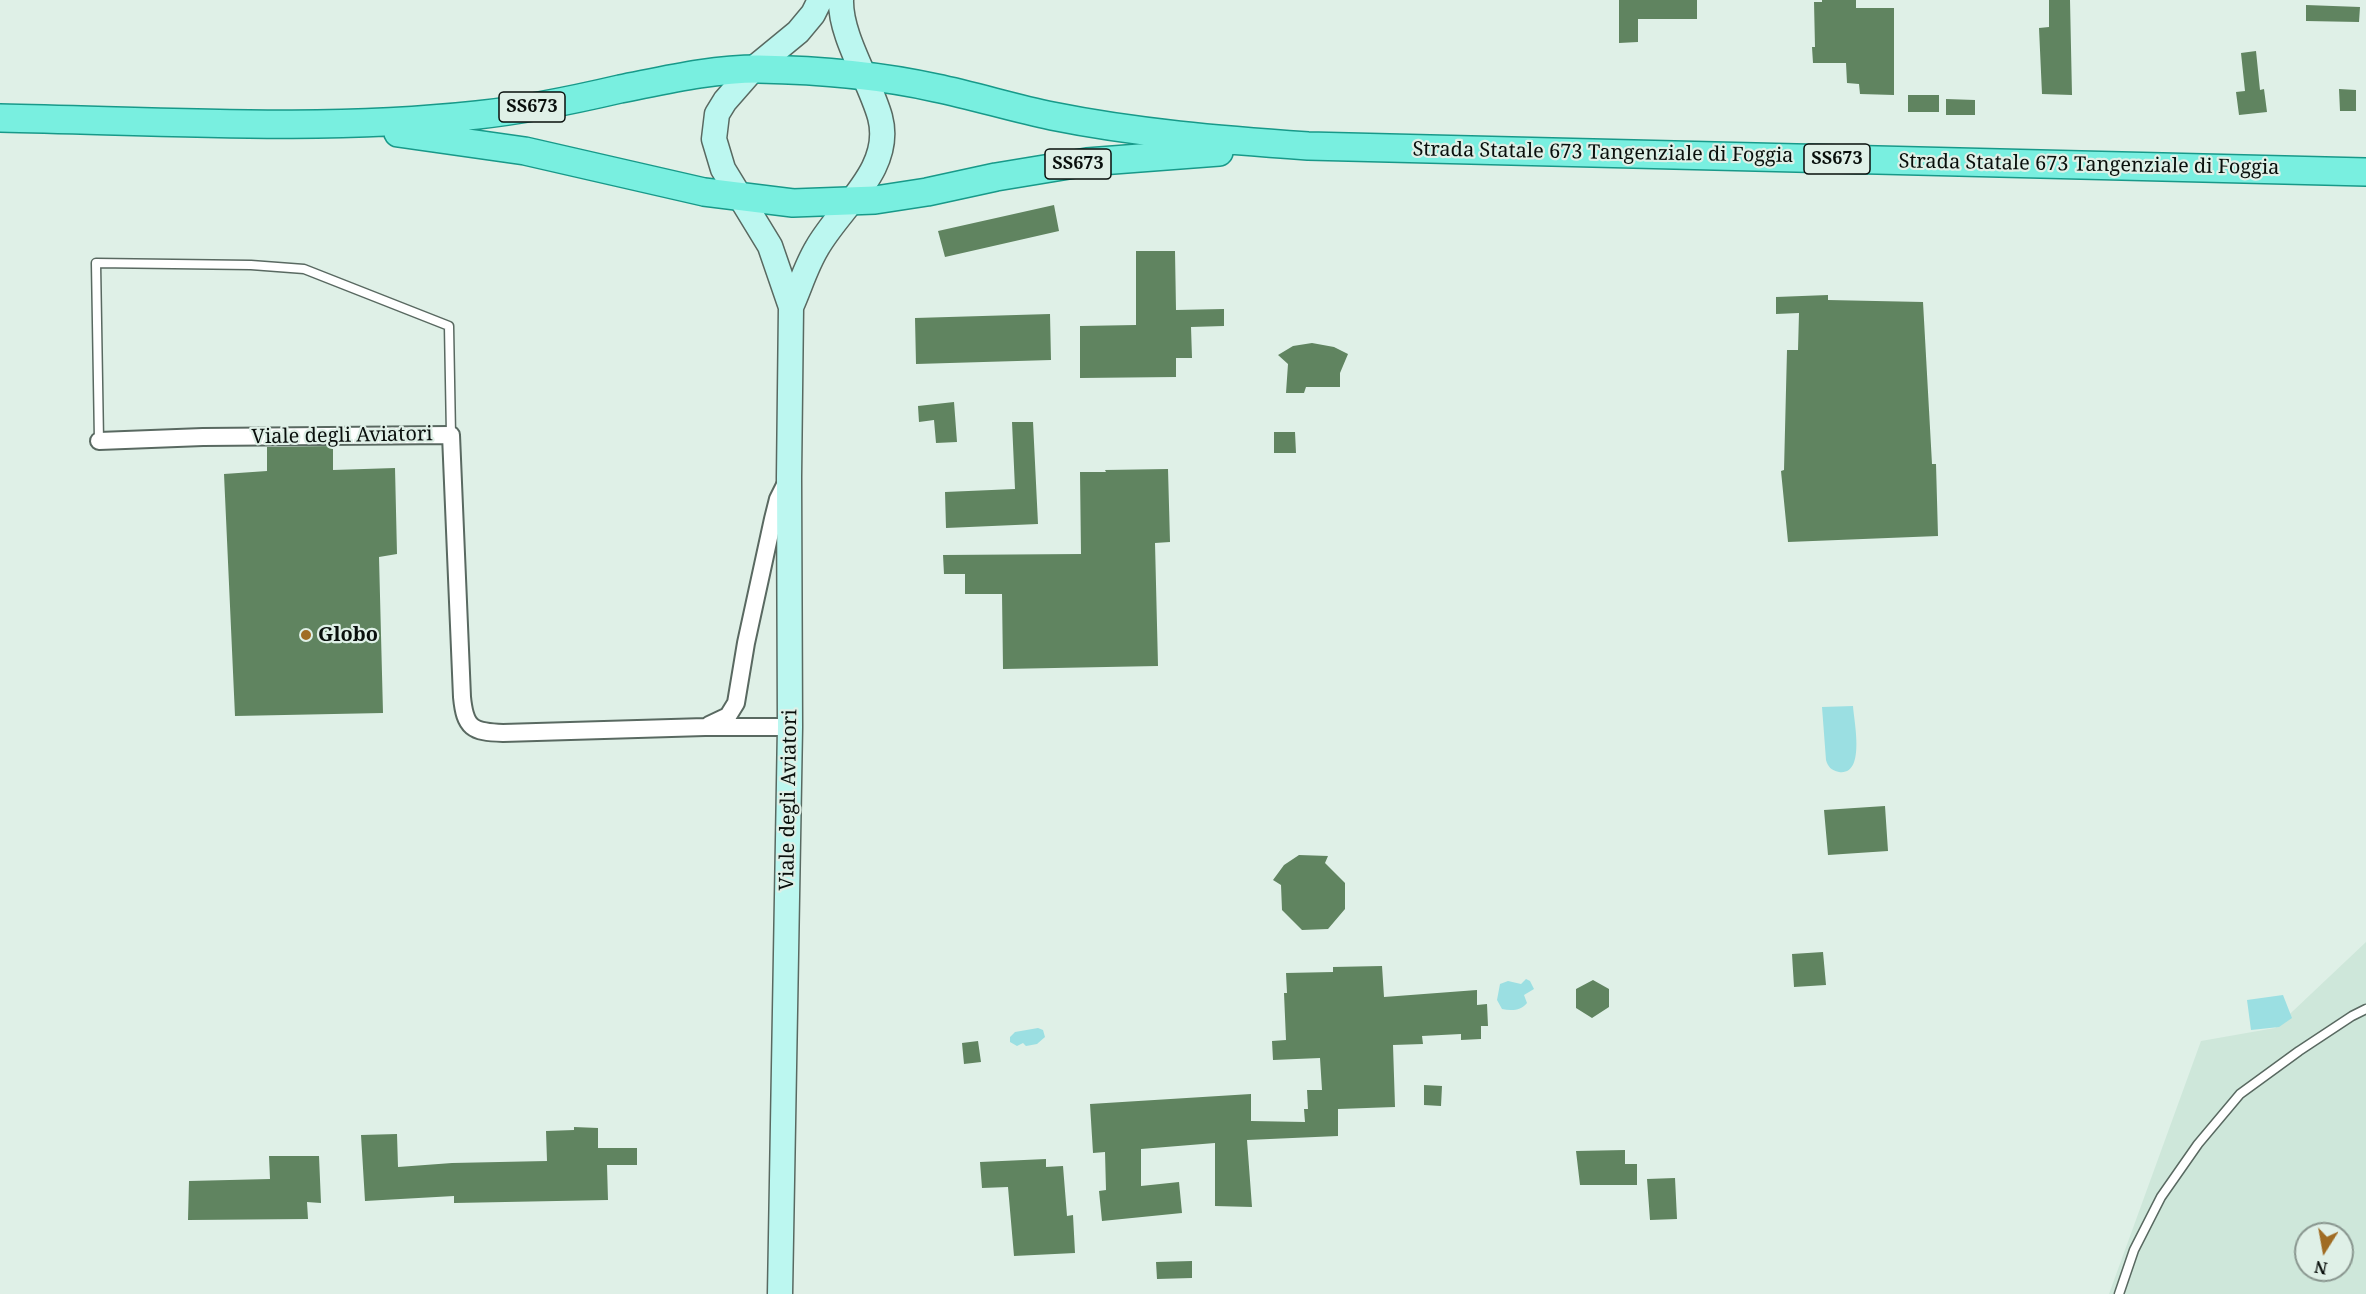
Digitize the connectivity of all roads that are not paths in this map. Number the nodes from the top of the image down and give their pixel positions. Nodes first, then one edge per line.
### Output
1 (820, 0) edge
2 (841, 0) edge
3 (753, 69) junction
4 (865, 77) junction
5 (0, 118) edge
6 (307, 125) junction
7 (1308, 146) junction
8 (2366, 172) edge
9 (740, 197) junction
10 (850, 202) junction
11 (791, 307) junction
12 (451, 435) junction
13 (99, 441) joint
14 (789, 477) junction
15 (705, 727) junction
16 (790, 727) junction
17 (2366, 1009) edge
18 (780, 1294) edge
19 (2119, 1294) edge

1 - 3 main road
2 - 4 main road
3 - 4 main road, Strada Statale 673 Tangenziale di Foggia / SS673
3 - 6 main road, Strada Statale 673 Tangenziale di Foggia / SS673
3 - 9 main road
4 - 7 main road, Strada Statale 673 Tangenziale di Foggia / SS673
4 - 10 main road
5 - 6 main road, Strada Statale 673 Tangenziale di Foggia / SS673
6 - 9 main road, Strada Statale 673 Tangenziale di Foggia / SS673
7 - 8 main road, Strada Statale 673 Tangenziale di Foggia / SS673
7 - 10 main road, Strada Statale 673 Tangenziale di Foggia / SS673
9 - 10 main road, Strada Statale 673 Tangenziale di Foggia / SS673
9 - 11 main road, Viale degli Aviatori
10 - 11 main road, Viale degli Aviatori
11 - 14 main road, Viale degli Aviatori
12 - 13 street, Viale degli Aviatori
12 - 13 lane
12 - 15 street, Viale degli Aviatori
14 - 15 street
14 - 16 main road, Viale degli Aviatori
15 - 16 street
16 - 18 main road, Viale degli Aviatori
17 - 19 lane

